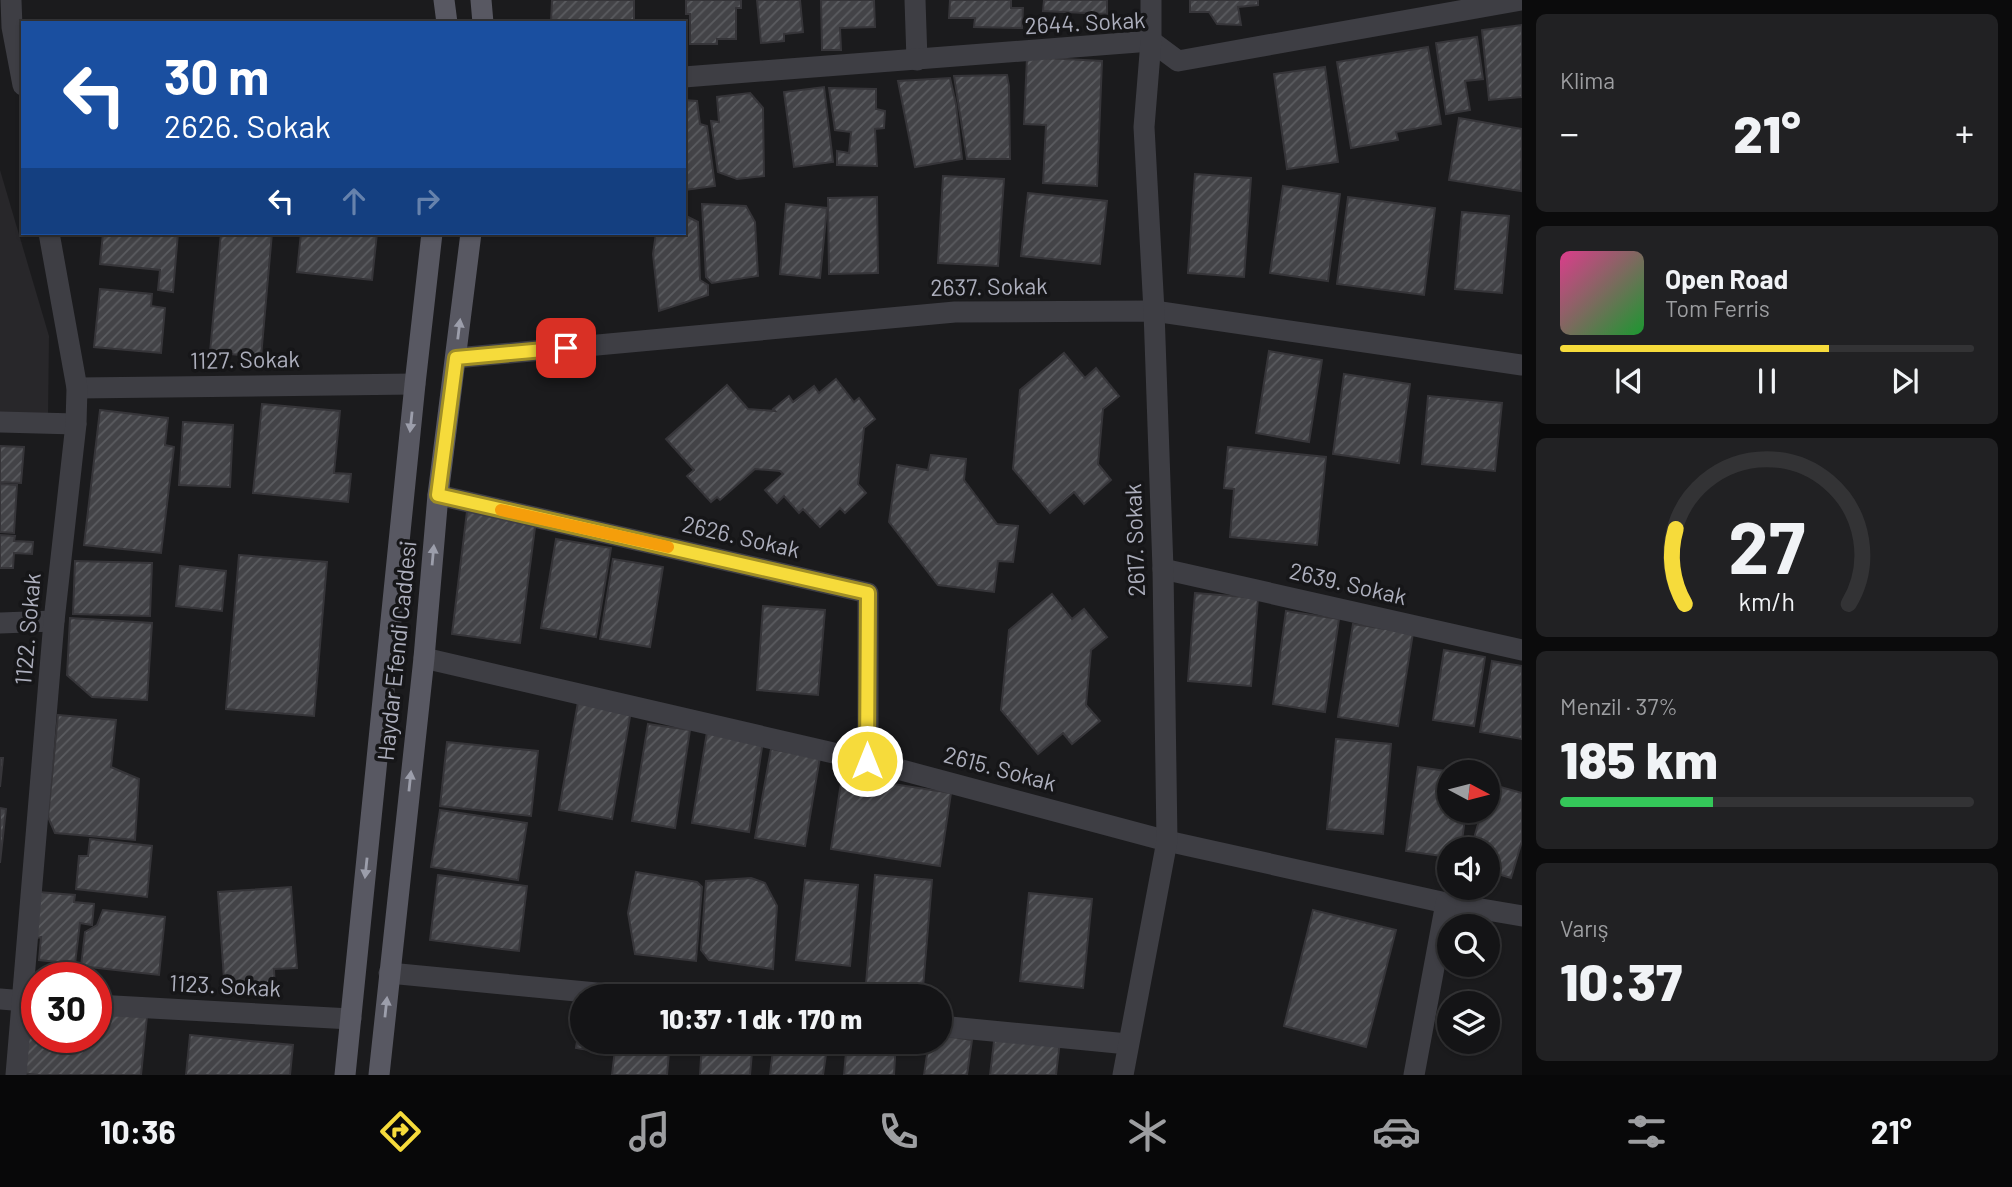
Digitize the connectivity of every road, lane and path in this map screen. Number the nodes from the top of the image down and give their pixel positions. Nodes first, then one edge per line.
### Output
1 (11, 0) edge
2 (444, 0) edge
3 (481, 0) edge
4 (915, 0) edge
5 (1151, 0) edge
6 (1521, 0) edge
7 (447, 21) edge
8 (483, 21) edge
9 (12, 27) edge
10 (1152, 41) junction
11 (917, 60) junction
12 (21, 74) edge
13 (686, 77) edge
14 (49, 235) edge
15 (432, 235) edge
16 (471, 235) edge
17 (1154, 311) junction
18 (456, 358) junction
19 (1522, 365) edge
20 (415, 384) junction
21 (77, 388) junction
22 (0, 422) edge
23 (76, 424) junction
24 (438, 495) junction
25 (1163, 569) junction
26 (54, 621) junction
27 (0, 623) edge
28 (1522, 650) edge
29 (424, 658) junction
30 (867, 761) junction
31 (1167, 841) junction
32 (1446, 903) junction
33 (1522, 916) edge
34 (32, 962) edge
35 (389, 973) junction
36 (570, 990) edge
37 (0, 999) edge
38 (21, 1001) edge
39 (112, 1006) edge
40 (351, 1018) junction
41 (952, 1027) edge
42 (1128, 1044) junction
43 (21, 1047) edge
44 (16, 1075) edge
45 (345, 1075) edge
46 (379, 1075) edge
47 (1123, 1075) edge
48 (1414, 1075) edge

1 - 9 street
2 - 7 main road
3 - 8 main road
4 - 11 street
5 - 10 street, 2617. Sokak
6 - 10 street, 2644. Sokak
9 - 12 street
10 - 11 street, 2644. Sokak
10 - 17 street, 2617. Sokak
11 - 13 street, 2644. Sokak
14 - 21 street, 1122. Sokak
15 - 20 main road, Haydar Efendi Caddesi
18 -> 16 main road, Haydar Efendi Caddesi
17 - 18 street, 2637. Sokak
17 - 19 street, 2637. Sokak
17 - 25 street, 2617. Sokak
18 - 24 main road, Haydar Efendi Caddesi
20 - 21 street, 1127. Sokak
20 -> 40 main road, Haydar Efendi Caddesi
21 - 23 street, 1122. Sokak
22 - 23 street
23 - 26 street, 1122. Sokak
29 -> 24 main road, Haydar Efendi Caddesi
24 - 30 street, 2626. Sokak
25 - 28 street, 2639. Sokak
25 - 31 street, 2617. Sokak
26 - 27 street
26 - 34 street, 1122. Sokak
29 - 30 street, 2615. Sokak
35 -> 29 main road, Haydar Efendi Caddesi
30 - 31 street, 2615. Sokak
31 - 32 street, 2615. Sokak
31 - 42 street, 2617. Sokak
32 - 33 street, 2615. Sokak
32 - 48 street
35 - 36 street
46 -> 35 main road, Haydar Efendi Caddesi
37 - 38 street
39 - 40 street, 1123. Sokak
40 - 45 main road, Haydar Efendi Caddesi
41 - 42 street
42 - 47 street, 2617. Sokak
43 - 44 street, 1122. Sokak

